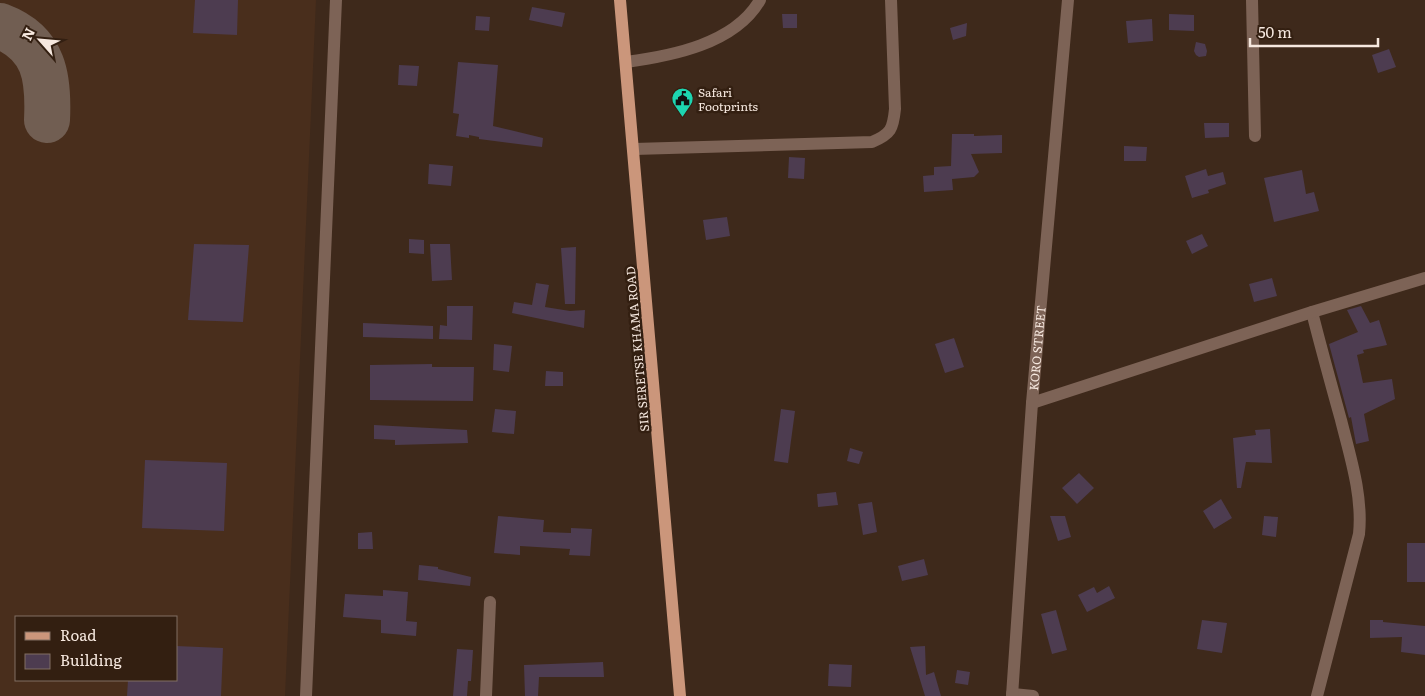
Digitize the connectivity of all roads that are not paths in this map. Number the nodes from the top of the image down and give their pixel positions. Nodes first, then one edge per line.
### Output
1 (336, 0) edge
2 (620, 0) edge
3 (760, 0) edge
4 (891, 0) edge
5 (1068, 0) edge
6 (1252, 0) edge
7 (626, 62) junction
8 (1255, 136) dead end
9 (634, 149) junction
10 (1425, 278) edge
11 (1312, 312) junction
12 (1032, 402) junction
13 (490, 602) dead end
14 (1012, 695) edge
15 (306, 696) edge
16 (486, 696) edge
17 (680, 696) edge
18 (1033, 696) edge
19 (1317, 696) edge

1 - 15 street
2 - 7 main road, SIR SERETSE KHAMA ROAD
3 - 7 street
4 - 9 street
5 - 12 street, KORO STREET
6 - 8 street
7 - 9 main road, SIR SERETSE KHAMA ROAD
9 - 17 main road, SIR SERETSE KHAMA ROAD
10 - 11 street
11 - 12 street
11 - 19 street
12 - 14 street, KORO STREET
13 - 16 street
14 - 18 street

